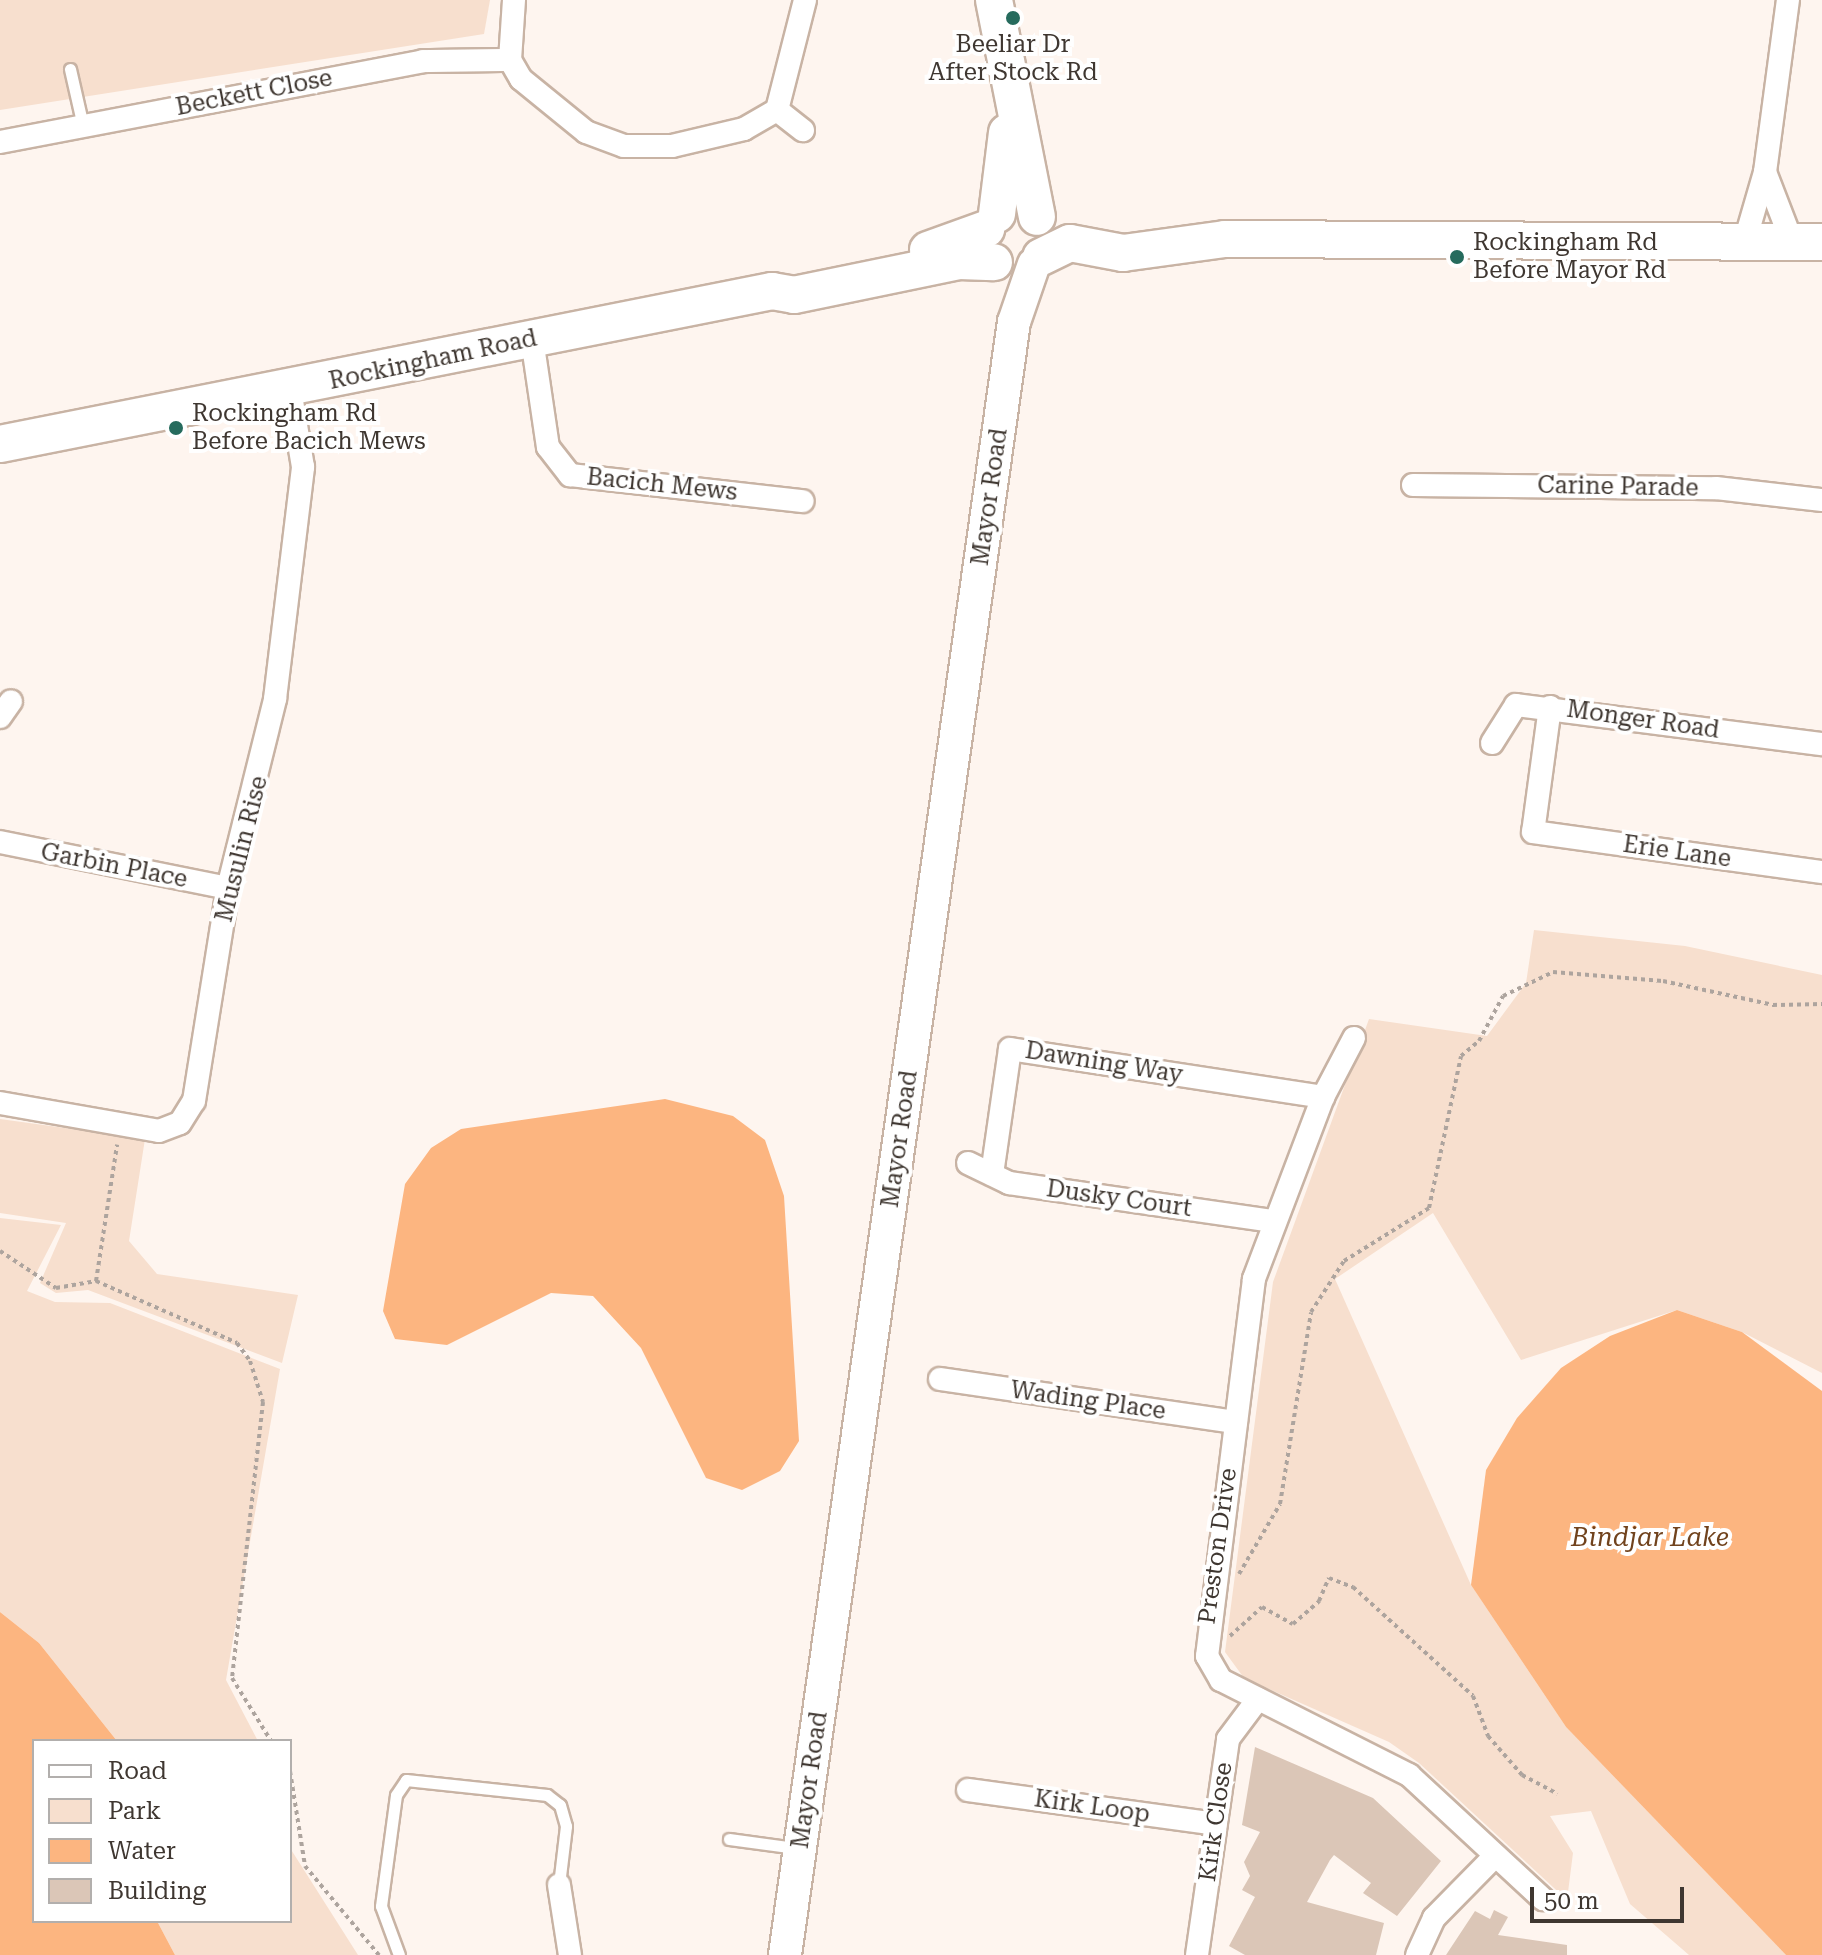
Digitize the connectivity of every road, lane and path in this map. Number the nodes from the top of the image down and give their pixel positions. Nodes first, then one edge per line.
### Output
1 (514, 0) edge
2 (805, 0) edge
3 (994, 0) edge
4 (1788, 0) edge
5 (510, 60) junction
6 (70, 69) dead end
7 (777, 110) junction
8 (83, 126) junction
9 (803, 130) dead end
10 (0, 142) edge
11 (1765, 172) junction
12 (1745, 241) junction
13 (1016, 242) junction
14 (1807, 242) edge
15 (532, 339) junction
16 (290, 389) junction
17 (0, 444) edge
18 (1413, 485) dead end
19 (1822, 500) edge
20 (803, 501) dead end
21 (1550, 707) junction
22 (1492, 743) dead end
23 (1820, 745) edge
24 (0, 842) edge
25 (1822, 872) edge
26 (228, 888) junction
27 (1822, 1004) edge
28 (1354, 1038) dead end
29 (1323, 1097) junction
30 (0, 1103) edge
31 (119, 1124) junction
32 (968, 1163) dead end
33 (992, 1174) junction
34 (1273, 1221) junction
35 (0, 1251) edge
36 (96, 1281) junction
37 (940, 1379) dead end
38 (1236, 1422) junction
39 (1212, 1585) junction
40 (1207, 1656) junction
41 (1258, 1699) junction
42 (270, 1739) edge
43 (292, 1784) edge
44 (968, 1790) dead end
45 (1557, 1794) dead end
46 (1216, 1824) junction
47 (729, 1839) dead end
48 (800, 1849) junction
49 (1495, 1856) junction
50 (559, 1885) joint
51 (1543, 1899) dead end
52 (379, 1955) edge
53 (399, 1955) edge
54 (570, 1955) edge
55 (785, 1955) edge
56 (1197, 1955) edge
57 (1417, 1955) edge

1 - 5 street
2 - 7 street
3 - 13 main road
4 - 11 street
5 - 7 street
5 - 8 street, Beckett Close
6 - 8 lane
7 - 9 street
8 - 10 street, Beckett Close
11 - 12 street
11 - 14 street
12 - 13 main road, Rockingham Road
12 - 14 main road, Rockingham Road
13 - 15 main road, Rockingham Road
13 - 48 main road, Mayor Road
15 - 16 main road, Rockingham Road
15 - 20 street, Bacich Mews
16 - 17 main road, Rockingham Road
16 - 26 street, Musulin Rise
18 - 19 street, Carine Parade
21 - 22 street, Monger Road
21 - 23 street, Monger Road
21 - 25 street, Erie Lane
24 - 26 street, Garbin Place
26 - 31 street, Musulin Rise
27 - 39 path
28 - 29 street, Preston Drive
29 - 33 street, Dawning Way
29 - 34 street, Preston Drive
30 - 31 street, Musulin Rise
31 - 36 path
32 - 33 street, Dusky Court
33 - 34 street, Dusky Court
34 - 38 street, Preston Drive
35 - 36 path
36 - 42 path
37 - 38 street, Wading Place
38 - 39 street, Preston Drive
39 - 40 street, Preston Drive
40 - 41 street, Preston Drive
40 - 45 path
41 - 46 street, Kirk Close
41 - 49 street, Preston Drive
43 - 52 path
44 - 46 street, Kirk Loop
46 - 56 street, Kirk Close
47 - 48 lane
48 - 55 main road, Mayor Road
49 - 51 street, Preston Drive
49 - 57 street
50 - 53 lane
50 - 54 street

